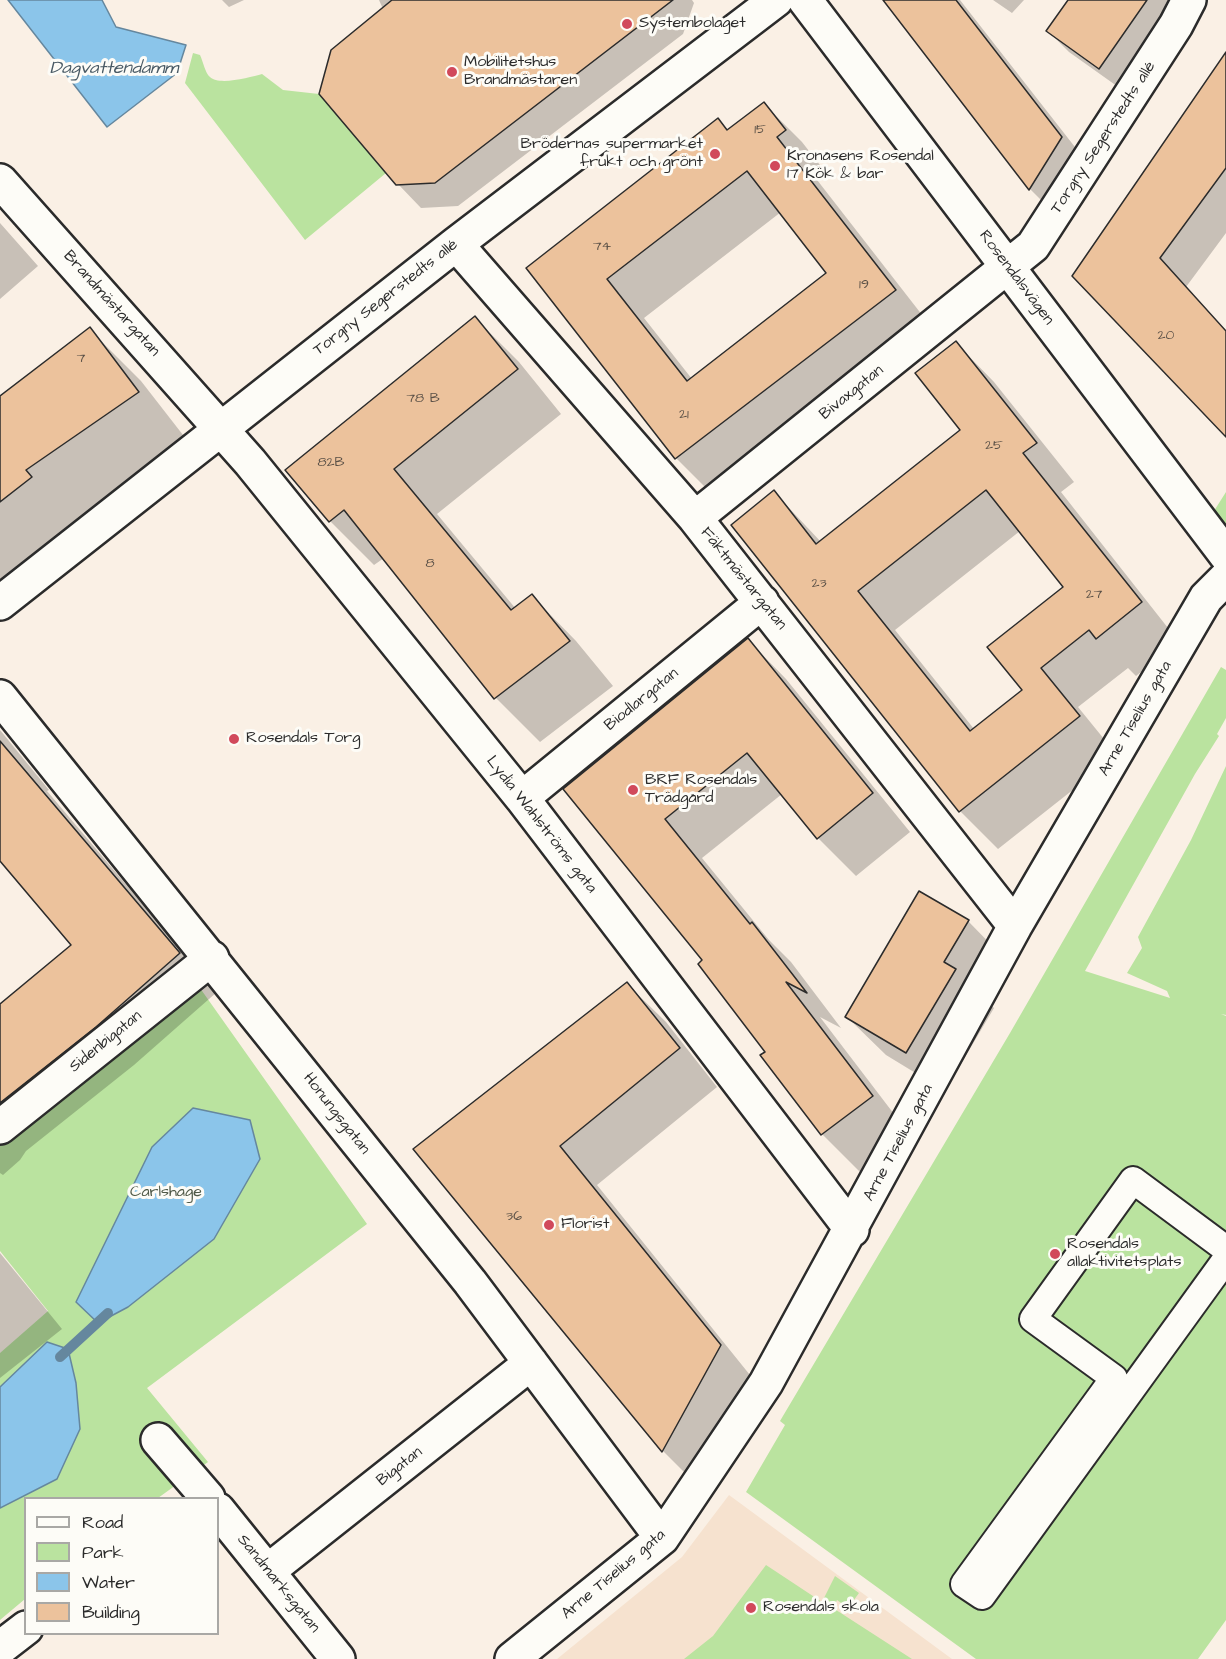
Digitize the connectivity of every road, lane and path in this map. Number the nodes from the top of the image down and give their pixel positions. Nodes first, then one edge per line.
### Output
1 (776, 0) edge
2 (805, 0) edge
3 (1189, 0) edge
4 (0, 181) edge
5 (456, 244) junction
6 (1008, 267) junction
7 (221, 427) junction
8 (695, 518) junction
9 (1226, 555) edge
10 (1226, 578) edge
11 (762, 602) junction
12 (0, 603) edge
13 (0, 697) edge
14 (522, 798) junction
15 (1015, 926) junction
16 (212, 958) junction
17 (0, 1127) edge
18 (852, 1230) junction
19 (1226, 1249) edge
20 (1226, 1259) edge
21 (531, 1363) junction
22 (158, 1440) dead end
23 (205, 1497) edge
24 (219, 1514) edge
25 (663, 1538) junction
26 (268, 1571) junction
27 (24, 1630) edge
28 (0, 1648) edge
29 (338, 1659) edge
30 (512, 1659) edge

1 - 5 street, Torgny Segerstedts allé
2 - 6 street, Rosendalsvägen
3 - 6 street, Torgny Segerstedts allé
4 - 7 street, Brandmästargatan
5 - 7 street, Torgny Segerstedts allé
5 - 8 street, Fäktmästargatan
6 - 8 street, Bivaxgatan
6 - 9 street, Rosendalsvägen
7 - 12 street, Torgny Segerstedts allé
7 - 14 street, Lydia Wahlströms gata
8 - 11 street, Fäktmästargatan
10 - 15 street, Arne Tiselius gata
11 - 14 street, Biodlargatan
11 - 15 street, Fäktmästargatan
13 - 16 street, Honungsgatan
14 - 18 street, Lydia Wahlströms gata
15 - 18 street, Arne Tiselius gata
16 - 17 street, Sidenbigatan
16 - 21 street, Honungsgatan
18 - 25 street, Arne Tiselius gata
19 - 20 street
21 - 25 street, Honungsgatan
21 - 26 street, Bigatan
22 - 23 street, Sandmarksgatan
24 - 26 street, Sandmarksgatan
25 - 30 street, Arne Tiselius gata
26 - 29 street, Sandmarksgatan
27 - 28 street

